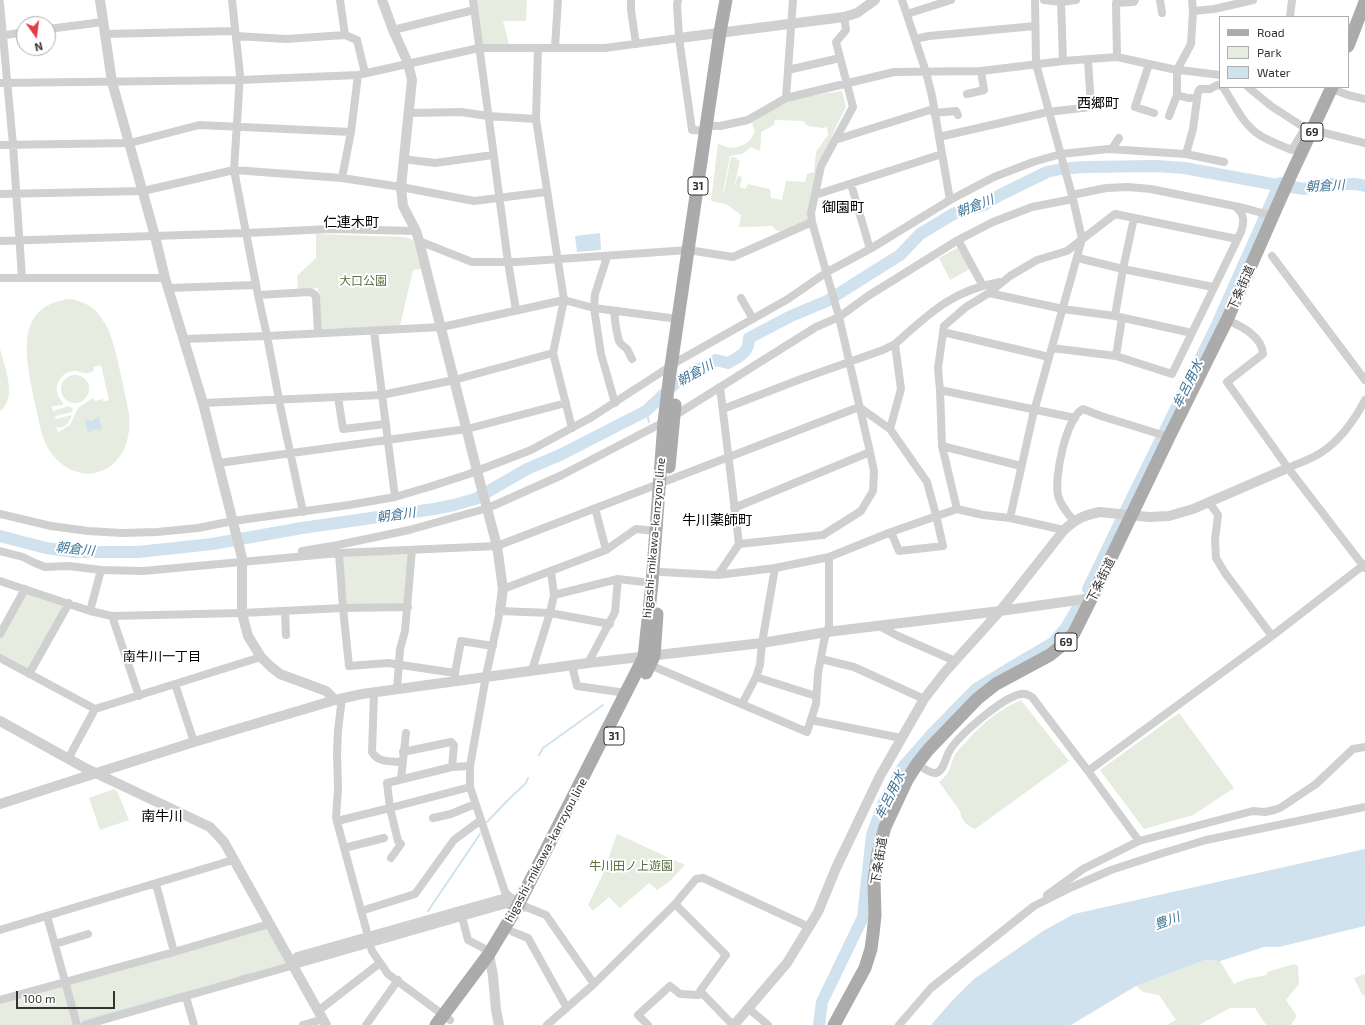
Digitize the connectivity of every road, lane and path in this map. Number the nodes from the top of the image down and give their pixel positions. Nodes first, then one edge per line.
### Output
1 (100, 0) edge
2 (232, 0) edge
3 (340, 0) edge
4 (382, 0) edge
5 (473, 0) edge
6 (558, 0) edge
7 (631, 0) edge
8 (678, 0) edge
9 (726, 0) edge
10 (735, 0) edge
11 (793, 0) edge
12 (875, 0) edge
13 (902, 0) edge
14 (951, 0) edge
15 (1035, 0) edge
16 (1044, 0) edge
17 (1076, 0) edge
18 (1135, 0) edge
19 (1160, 0) edge
20 (1192, 0) edge
21 (1253, 0) edge
22 (1292, 0) edge
23 (1061, 2) junction
24 (1365, 2) edge
25 (0, 3) edge
26 (474, 10) junction
27 (1193, 11) junction
28 (1162, 13) dead end
29 (907, 14) junction
30 (1290, 16) edge
31 (844, 17) junction
32 (103, 22) junction
33 (792, 24) junction
34 (1035, 26) junction
35 (56, 28) edge
36 (393, 30) junction
37 (724, 31) junction
38 (16, 33) edge
39 (236, 33) junction
40 (105, 34) junction
41 (2, 35) edge
42 (345, 35) junction
43 (679, 38) junction
44 (915, 39) junction
45 (1349, 43) edge
46 (636, 44) junction
47 (555, 47) junction
48 (479, 48) junction
49 (538, 48) junction
50 (1118, 57) junction
51 (840, 58) junction
52 (1088, 60) junction
53 (1063, 61) junction
54 (408, 63) junction
55 (1036, 64) junction
56 (1150, 64) junction
57 (788, 70) junction
58 (1177, 70) junction
59 (981, 71) junction
60 (926, 72) junction
61 (361, 74) junction
62 (1219, 75) edge
63 (240, 80) junction
64 (112, 82) junction
65 (4, 83) edge
66 (847, 83) junction
67 (1219, 86) edge
68 (1224, 88) edge
69 (1249, 88) edge
70 (1332, 88) edge
71 (967, 94) dead end
72 (1177, 95) junction
73 (786, 98) junction
74 (1197, 98) junction
75 (1365, 99) edge
76 (934, 111) junction
77 (409, 112) junction
78 (1048, 112) junction
79 (1154, 113) dead end
80 (958, 115) dead end
81 (488, 116) junction
82 (1169, 116) dead end
83 (536, 119) junction
84 (236, 126) junction
85 (710, 129) junction
86 (1309, 129) junction
87 (351, 132) junction
88 (939, 137) junction
89 (1119, 138) dead end
90 (835, 140) junction
91 (130, 143) junction
92 (1365, 144) edge
93 (0, 145) edge
94 (13, 145) junction
95 (1112, 149) junction
96 (942, 154) junction
97 (1186, 154) junction
98 (493, 155) junction
99 (1061, 156) junction
100 (403, 159) junction
101 (1224, 162) dead end
102 (234, 170) junction
103 (342, 178) junction
104 (851, 184) junction
105 (401, 187) junction
106 (143, 191) junction
107 (546, 192) junction
108 (0, 194) edge
109 (16, 194) junction
110 (815, 195) junction
111 (1072, 195) junction
112 (500, 198) junction
113 (950, 200) junction
114 (1237, 208) junction
115 (1270, 215) junction
116 (1134, 218) junction
117 (812, 222) junction
118 (246, 233) junction
119 (156, 236) junction
120 (418, 236) junction
121 (1082, 239) junction
122 (1237, 239) junction
123 (958, 240) junction
124 (0, 241) edge
125 (20, 241) junction
126 (870, 249) junction
127 (692, 250) junction
128 (1272, 256) dead end
129 (607, 257) junction
130 (1078, 258) junction
131 (557, 260) junction
132 (508, 262) junction
133 (1123, 269) junction
134 (827, 274) junction
135 (0, 278) edge
136 (22, 278) junction
137 (165, 278) junction
138 (1003, 282) junction
139 (256, 286) junction
140 (983, 286) junction
141 (1213, 287) junction
142 (168, 288) junction
143 (989, 293) junction
144 (258, 295) junction
145 (741, 298) dead end
146 (564, 300) junction
147 (594, 308) junction
148 (1063, 309) junction
149 (516, 310) junction
150 (614, 311) junction
151 (838, 314) junction
152 (1118, 317) junction
153 (753, 319) junction
154 (678, 320) junction
155 (1227, 320) junction
156 (442, 327) junction
157 (374, 331) junction
158 (943, 332) junction
159 (318, 333) junction
160 (1192, 334) junction
161 (268, 336) junction
162 (184, 339) junction
163 (895, 344) junction
164 (1052, 348) junction
165 (553, 353) junction
166 (1116, 356) junction
167 (1050, 357) junction
168 (632, 359) dead end
169 (849, 362) junction
170 (675, 366) junction
171 (454, 380) junction
172 (1365, 380) edge
173 (720, 387) junction
174 (940, 390) junction
175 (382, 395) junction
176 (338, 397) junction
177 (279, 399) junction
178 (1365, 400) edge
179 (566, 402) junction
180 (203, 403) junction
181 (615, 403) junction
182 (859, 407) junction
183 (723, 409) junction
184 (1034, 409) junction
185 (669, 416) junction
186 (1075, 418) junction
187 (386, 424) junction
188 (572, 428) junction
189 (467, 429) junction
190 (890, 429) junction
191 (1169, 437) junction
192 (389, 440) junction
193 (942, 446) junction
194 (870, 452) junction
195 (290, 453) junction
196 (728, 457) junction
197 (219, 463) junction
198 (1021, 466) junction
199 (1288, 468) junction
200 (478, 472) junction
201 (664, 482) junction
202 (395, 497) junction
203 (1209, 502) junction
204 (488, 507) junction
205 (595, 508) junction
206 (734, 508) junction
207 (957, 509) junction
208 (302, 512) junction
209 (0, 514) edge
210 (936, 515) junction
211 (1132, 515) junction
212 (1010, 518) junction
213 (1074, 521) junction
214 (234, 523) junction
215 (1064, 530) junction
216 (656, 531) junction
217 (891, 532) junction
218 (739, 544) junction
219 (497, 546) junction
220 (412, 550) junction
221 (606, 550) junction
222 (0, 551) edge
223 (339, 553) junction
224 (829, 557) junction
225 (242, 560) junction
226 (1364, 566) edge
227 (775, 568) junction
228 (101, 570) junction
229 (551, 571) junction
230 (661, 572) junction
231 (718, 575) junction
232 (618, 579) junction
233 (0, 581) edge
234 (652, 583) junction
235 (25, 589) junction
236 (503, 589) junction
237 (554, 595) junction
238 (1092, 598) junction
239 (69, 603) junction
240 (408, 607) junction
241 (343, 608) junction
242 (90, 611) junction
243 (285, 611) junction
244 (500, 611) junction
245 (1000, 611) junction
246 (242, 613) junction
247 (550, 614) junction
248 (112, 616) junction
249 (610, 624) junction
250 (879, 626) junction
251 (827, 632) junction
252 (0, 634) edge
253 (286, 635) dead end
254 (1272, 636) junction
255 (762, 643) junction
256 (493, 646) junction
257 (261, 657) junction
258 (0, 658) edge
259 (649, 659) junction
260 (821, 659) junction
261 (955, 661) junction
262 (399, 663) junction
263 (588, 663) junction
264 (572, 665) junction
265 (532, 670) junction
266 (29, 674) junction
267 (486, 676) junction
268 (455, 677) junction
269 (756, 677) junction
270 (175, 684) junction
271 (397, 689) junction
272 (374, 692) junction
273 (626, 693) junction
274 (139, 696) junction
275 (816, 696) junction
276 (339, 699) junction
277 (924, 699) junction
278 (742, 704) junction
279 (95, 710) junction
280 (811, 720) junction
281 (0, 721) edge
282 (406, 733) dead end
283 (902, 738) junction
284 (194, 742) junction
285 (1365, 747) edge
286 (403, 752) junction
287 (68, 758) junction
288 (402, 762) junction
289 (917, 764) junction
290 (470, 766) junction
291 (452, 767) junction
292 (1088, 771) junction
293 (96, 773) junction
294 (401, 779) junction
295 (470, 787) junction
296 (2, 802) edge
297 (475, 804) junction
298 (1365, 807) edge
299 (390, 808) junction
300 (433, 818) dead end
301 (481, 820) junction
302 (337, 821) junction
303 (384, 838) dead end
304 (1139, 841) junction
305 (344, 848) junction
306 (391, 858) dead end
307 (233, 860) junction
308 (156, 884) junction
309 (513, 902) junction
310 (675, 904) junction
311 (1039, 904) junction
312 (361, 911) junction
313 (47, 916) junction
314 (462, 917) junction
315 (269, 924) junction
316 (809, 927) junction
317 (0, 930) edge
318 (513, 932) junction
319 (88, 934) dead end
320 (369, 939) junction
321 (55, 944) junction
322 (174, 952) junction
323 (490, 960) junction
324 (380, 964) junction
325 (292, 965) junction
326 (398, 980) junction
327 (65, 982) junction
328 (594, 984) junction
329 (702, 993) junction
330 (186, 997) junction
331 (0, 1000) edge
332 (566, 1008) junction
333 (748, 1008) junction
334 (322, 1018) edge
335 (444, 1021) edge
336 (77, 1025) edge
337 (85, 1025) edge
338 (194, 1025) edge
339 (303, 1025) edge
340 (366, 1025) edge
341 (499, 1025) edge
342 (547, 1025) edge
343 (648, 1025) edge
344 (734, 1025) edge
345 (768, 1025) edge
346 (834, 1025) edge
347 (899, 1025) edge

1 - 32 street
2 - 39 street
3 - 42 street
4 - 36 street
5 - 26 street
6 - 47 street
7 - 46 street
8 - 43 street
9 - 37 main road, higashi-mikawa-kanzyou line / 31
10 - 37 main road, higashi-mikawa-kanzyou line / 31
11 - 33 street
12 - 31 street
13 - 29 street
14 - 29 street
15 - 34 street
16 - 23 street
17 - 23 street
18 - 50 street
19 - 28 street
20 - 27 street
21 - 27 street
22 - 30 street
23 - 53 street
24 - 45 main road
25 - 41 street
26 - 36 street
26 - 48 street
27 - 58 street
29 - 44 street
31 - 33 street
31 - 51 street
32 - 35 street
32 - 40 street
33 - 37 street
33 - 57 street
34 - 44 street
34 - 55 street
36 - 54 street
37 - 43 street
37 - 85 main road, higashi-mikawa-kanzyou line / 31
38 - 41 street
39 - 40 street
39 - 42 street
39 - 63 street
40 - 64 street
41 - 65 street
42 - 61 street
43 - 46 street
43 - 85 street
44 - 60 street
46 - 47 street
47 - 49 street
48 - 49 street
48 - 54 street
48 - 81 street
49 - 83 street
50 - 52 street
50 - 56 street
51 - 57 street
51 - 66 street
52 - 53 street
52 - 78 street
53 - 55 street
54 - 61 street
54 - 77 street
55 - 59 street
55 - 78 street
56 - 58 street
56 - 79 street
57 - 73 street
58 - 62 street
58 - 72 street
59 - 60 street
59 - 71 street
60 - 66 street
60 - 76 street
61 - 63 street
61 - 87 street
63 - 64 street
63 - 84 street
64 - 65 street
64 - 91 street
65 - 94 street
66 - 73 street
66 - 90 street
67 - 74 street
68 - 86 street
69 - 86 street
70 - 75 street
70 - 86 main road, 下条街道 / 69
72 - 74 street
72 - 82 street
73 - 85 street
74 - 97 street
76 - 80 street
76 - 88 street
76 - 90 street
77 - 81 street
77 - 100 street
78 - 88 street
78 - 99 street
81 - 83 street
81 - 98 street
83 - 107 street
84 - 87 street
84 - 91 street
84 - 102 street
85 - 127 main road, higashi-mikawa-kanzyou line / 31
86 - 92 street
86 - 115 main road, 下条街道 / 69
87 - 103 street
88 - 96 street
89 - 95 street
90 - 110 street
91 - 94 street
91 - 106 street
93 - 94 street
94 - 109 street
95 - 97 street
95 - 99 street
96 - 104 street
96 - 113 street
97 - 101 street
98 - 100 street
98 - 112 street
99 - 111 street
99 - 113 street
100 - 105 street
102 - 103 street
102 - 106 street
102 - 118 street
103 - 105 street
104 - 110 street
104 - 126 street
105 - 112 street
105 - 120 street
106 - 109 street
106 - 119 street
107 - 112 street
107 - 131 street
108 - 109 street
109 - 125 street
110 - 117 street
111 - 114 street
111 - 121 street
111 - 123 street
112 - 132 street
113 - 126 street
114 - 115 street
114 - 122 street
115 - 155 main road, 下条街道 / 69
116 - 121 street
116 - 122 street
116 - 133 street
117 - 127 street
117 - 134 street
118 - 119 street
118 - 120 street
118 - 139 street
119 - 125 street
119 - 137 street
120 - 132 street
120 - 156 street
121 - 130 street
121 - 138 street
122 - 141 street
123 - 140 street
123 - 151 street
124 - 125 street
125 - 136 street
126 - 134 street
127 - 129 street
127 - 154 main road, higashi-mikawa-kanzyou line / 31
127 - 170 main road, higashi-mikawa-kanzyou line / 31
128 - 172 street
129 - 131 street
129 - 147 street
130 - 133 street
130 - 148 street
131 - 132 street
131 - 146 street
132 - 149 street
133 - 141 street
133 - 152 street
134 - 151 street
134 - 153 street
135 - 136 street
136 - 137 street
137 - 142 street
138 - 140 street
138 - 143 street
139 - 142 street
139 - 144 street
140 - 163 street
141 - 160 street
142 - 162 street
143 - 148 street
143 - 158 street
144 - 159 street
144 - 161 street
145 - 153 street
146 - 147 street
146 - 149 street
146 - 165 street
147 - 150 street
147 - 181 street
148 - 152 street
148 - 164 street
149 - 156 street
150 - 154 street
150 - 168 street
151 - 169 street
151 - 173 street
152 - 160 street
152 - 166 street
153 - 170 street
154 - 170 main road, higashi-mikawa-kanzyou line / 31
155 - 191 main road, 下条街道 / 69
155 - 199 street
156 - 157 street
156 - 171 street
157 - 159 street
157 - 175 street
158 - 167 street
158 - 174 street
159 - 161 street
160 - 166 street
161 - 162 street
161 - 177 street
162 - 180 street
163 - 169 street
163 - 190 street
164 - 166 street
164 - 167 street
165 - 171 street
165 - 179 street
167 - 184 street
169 - 182 street
169 - 183 street
170 - 181 street
170 - 185 main road, higashi-mikawa-kanzyou line / 31
171 - 175 street
171 - 189 street
173 - 183 street
173 - 185 street
174 - 184 street
174 - 193 street
175 - 176 street
175 - 187 street
176 - 177 street
176 - 187 street
177 - 180 street
177 - 195 street
178 - 199 street
179 - 188 street
179 - 189 street
180 - 197 street
181 - 188 street
182 - 190 street
182 - 194 street
182 - 196 street
183 - 196 street
184 - 186 street
184 - 198 street
185 - 201 main road, higashi-mikawa-kanzyou line / 31
185 - 204 street
186 - 191 street
186 - 213 street
187 - 192 street
188 - 200 street
189 - 192 street
189 - 200 street
190 - 210 street
191 - 211 main road, 下条街道 / 69
192 - 195 street
192 - 202 street
193 - 198 street
193 - 207 street
194 - 206 street
194 - 218 street
195 - 197 street
195 - 208 street
196 - 201 street
196 - 206 street
197 - 214 street
198 - 212 street
199 - 203 street
199 - 226 street
200 - 202 street
200 - 204 street
201 - 205 street
201 - 216 main road, higashi-mikawa-kanzyou line / 31
201 - 230 main road, higashi-mikawa-kanzyou line / 31
202 - 208 street
203 - 211 street
203 - 254 street
204 - 219 street
204 - 225 street
205 - 219 street
205 - 221 street
206 - 218 street
207 - 210 street
207 - 212 street
208 - 214 street
209 - 214 street
210 - 217 street
210 - 217 street
211 - 213 street
211 - 238 main road, 下条街道 / 69
212 - 215 street
213 - 215 street
214 - 225 street
215 - 245 street
216 - 221 street
216 - 234 main road, higashi-mikawa-kanzyou line / 31
217 - 224 street
218 - 231 street
219 - 220 street
219 - 236 street
220 - 223 street
220 - 240 street
221 - 229 street
222 - 228 street
223 - 225 street
223 - 241 street
224 - 227 street
224 - 251 street
225 - 228 street
225 - 246 street
226 - 254 street
227 - 231 street
227 - 255 street
228 - 242 street
229 - 236 street
229 - 237 street
230 - 231 street
230 - 259 main road, higashi-mikawa-kanzyou line / 31
232 - 234 street
232 - 237 street
232 - 249 street
233 - 235 street
234 - 259 main road, higashi-mikawa-kanzyou line / 31
235 - 239 street
235 - 252 street
236 - 244 street
237 - 247 street
238 - 245 street
238 - 289 main road, 下条街道 / 69
239 - 242 street
239 - 266 street
240 - 241 street
240 - 262 street
241 - 243 street
241 - 262 street
242 - 248 street
243 - 246 street
243 - 253 street
244 - 247 street
244 - 256 street
245 - 250 street
245 - 261 street
246 - 248 street
246 - 257 street
247 - 249 street
247 - 265 street
248 - 274 street
249 - 263 street
250 - 251 street
250 - 261 street
251 - 255 street
251 - 260 street
254 - 292 street
255 - 259 street
255 - 269 street
256 - 267 street
256 - 268 street
257 - 270 street
257 - 276 street
258 - 266 street
259 - 263 street
259 - 273 main road, higashi-mikawa-kanzyou line / 31
259 - 278 street
259 - 309 main road, higashi-mikawa-kanzyou line / 31
260 - 275 street
260 - 277 street
261 - 277 street
262 - 268 street
262 - 271 street
263 - 264 street
264 - 265 street
264 - 273 street
265 - 267 street
266 - 279 street
267 - 268 street
267 - 290 street
268 - 271 street
269 - 275 street
269 - 278 street
270 - 274 street
270 - 284 street
271 - 272 street
272 - 276 street
272 - 288 street
273 - 309 main road, higashi-mikawa-kanzyou line / 31
274 - 279 street
275 - 280 street
276 - 284 street
276 - 302 street
277 - 283 street
278 - 280 street
279 - 287 street
280 - 283 street
281 - 287 street
282 - 286 street
283 - 316 street
284 - 293 street
285 - 304 street
286 - 288 street
286 - 291 street
287 - 293 street
288 - 294 street
289 - 292 street
289 - 346 main road, 下条街道 / 69
290 - 291 street
290 - 295 street
291 - 294 street
292 - 304 street
293 - 296 street
293 - 307 street
294 - 299 street
295 - 297 street
295 - 299 street
297 - 300 street
297 - 301 street
298 - 311 street
299 - 302 street
299 - 306 street
301 - 309 street
301 - 312 street
302 - 305 street
303 - 305 street
304 - 311 street
305 - 312 street
307 - 308 street
307 - 315 street
308 - 313 street
308 - 322 street
309 - 314 street
309 - 318 main road, higashi-mikawa-kanzyou line / 31
309 - 320 street
309 - 323 main road, higashi-mikawa-kanzyou line / 31
309 - 328 street
310 - 316 street
310 - 328 street
310 - 329 street
311 - 347 street
312 - 320 street
313 - 317 street
313 - 321 street
314 - 320 street
314 - 323 street
315 - 322 street
315 - 325 street
316 - 333 street
318 - 323 main road, higashi-mikawa-kanzyou line / 31
318 - 332 street
319 - 321 street
320 - 324 street
320 - 325 street
321 - 327 street
322 - 327 street
323 - 335 main road, higashi-mikawa-kanzyou line / 31
323 - 341 street
324 - 326 street
324 - 334 street
325 - 330 street
325 - 334 street
326 - 335 street
326 - 340 street
327 - 331 street
327 - 336 street
328 - 332 street
329 - 343 street
329 - 344 street
330 - 337 street
330 - 338 street
332 - 342 street
333 - 344 street
333 - 345 street
334 - 339 street

